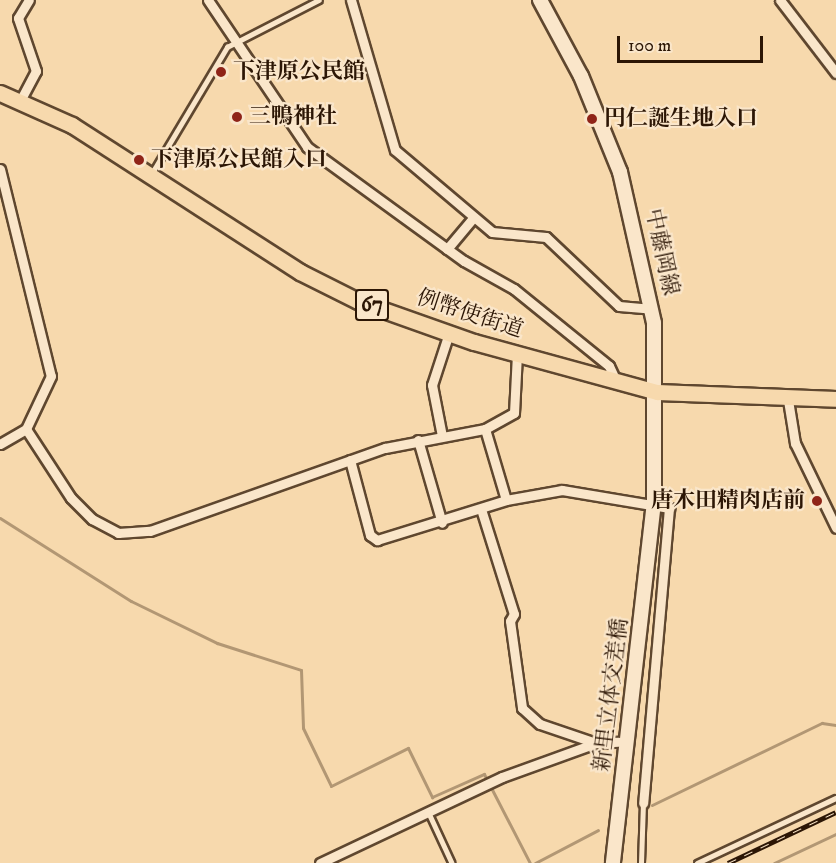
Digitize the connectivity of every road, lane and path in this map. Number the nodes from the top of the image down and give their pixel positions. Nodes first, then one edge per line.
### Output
1 (29, 0) edge
2 (208, 0) edge
3 (319, 0) edge
4 (351, 0) edge
5 (540, 0) edge
6 (780, 0) edge
7 (234, 39) junction
8 (836, 73) edge
9 (0, 93) edge
10 (20, 101) junction
11 (0, 172) edge
12 (150, 175) junction
13 (472, 219) junction
14 (447, 249) junction
15 (652, 309) junction
16 (449, 333) junction
17 (517, 354) junction
18 (616, 381) junction
19 (657, 392) junction
20 (836, 399) edge
21 (788, 400) junction
22 (26, 429) junction
23 (485, 429) junction
24 (442, 436) junction
25 (418, 440) junction
26 (0, 444) edge
27 (351, 460) junction
28 (506, 500) junction
29 (654, 501) junction
30 (481, 509) junction
31 (442, 523) junction
32 (836, 528) edge
33 (651, 532) joint
34 (618, 742) dead end
35 (596, 743) junction
36 (836, 798) edge
37 (643, 803) joint
38 (428, 811) junction
39 (320, 863) edge
40 (453, 863) edge
41 (613, 863) edge
42 (641, 863) edge
43 (698, 863) edge

1 - 10 street
2 - 7 street
3 - 7 lane
4 - 13 street
5 - 15 main road, 中藤岡線
6 - 8 street
7 - 12 lane
7 - 14 street
9 - 10 main road, 例幣使街道 / 67
10 - 12 main road, 例幣使街道 / 67
11 - 22 street
12 - 16 main road, 例幣使街道 / 67
13 - 14 street
13 - 15 street
14 - 18 street
15 - 19 main road, 中藤岡線
16 - 17 main road, 例幣使街道 / 67
16 - 24 street
17 - 18 main road, 例幣使街道 / 67
17 - 23 street
18 - 19 main road, 例幣使街道 / 67
19 - 21 main road, 例幣使街道 / 67
19 - 29 main road, 中藤岡線
20 - 21 main road, 例幣使街道 / 67
21 - 32 street
22 - 26 street
22 - 27 street
23 - 24 street
23 - 28 street
24 - 25 street
25 - 27 street
25 - 31 street
27 - 31 street
28 - 29 street
28 - 30 street
29 - 33 main road, 中藤岡線
29 - 37 street
30 - 31 street
30 - 35 street
33 - 41 main road, 新里立体交差橋
34 - 35 street
35 - 38 street
36 - 43 lane
37 - 42 lane
38 - 39 street
38 - 40 lane

